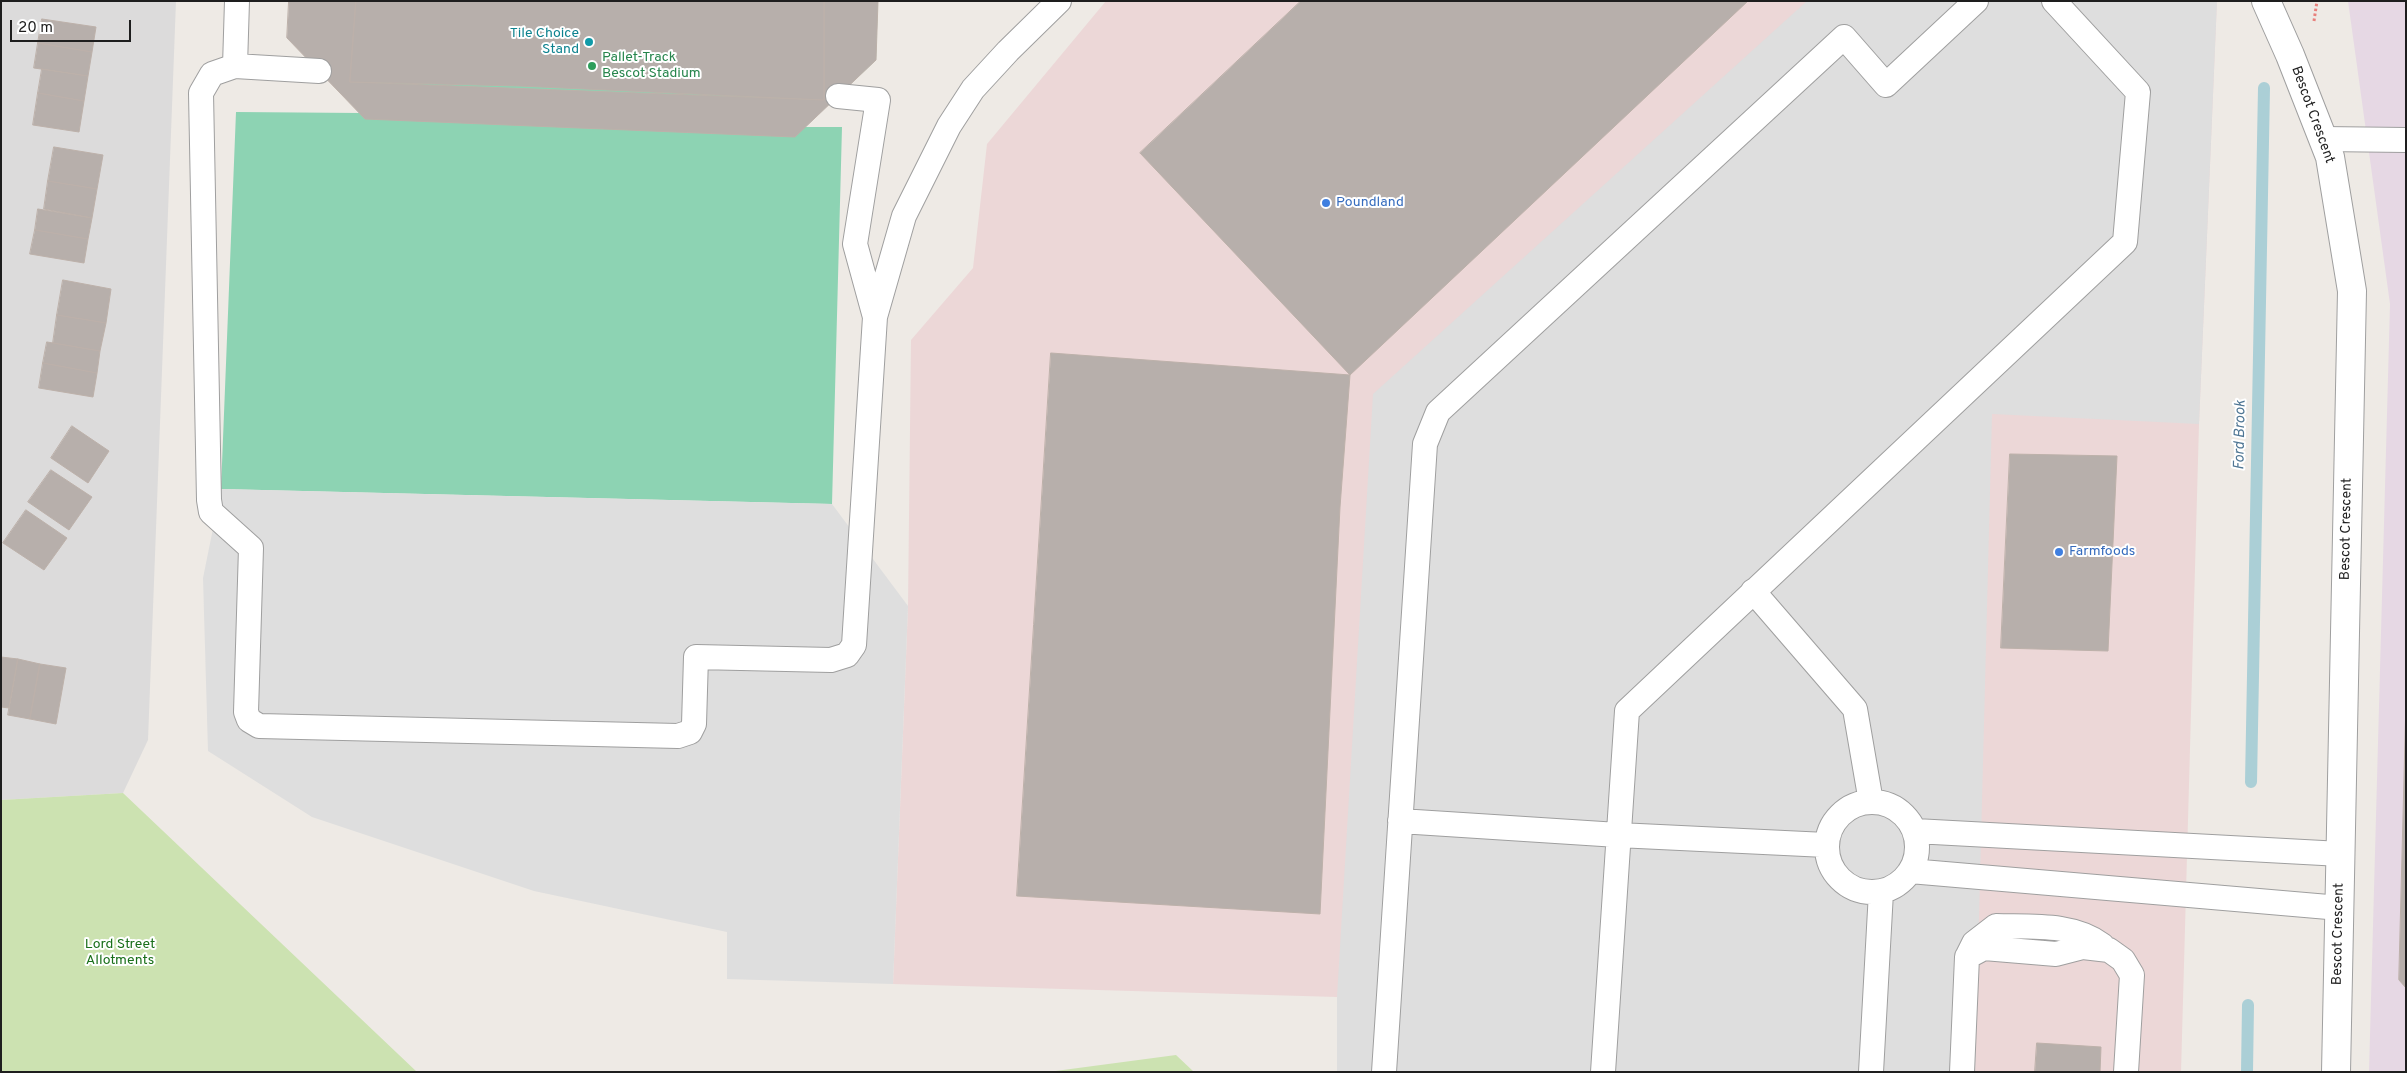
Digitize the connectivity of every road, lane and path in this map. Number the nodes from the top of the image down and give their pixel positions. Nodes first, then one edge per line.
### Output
1 (236, 1) edge
2 (1059, 1) edge
3 (1976, 1) edge
4 (2054, 1) edge
5 (2266, 1) edge
6 (235, 66) junction
7 (319, 71) dead end
8 (838, 96) dead end
9 (2323, 139) junction
10 (2406, 140) edge
11 (875, 317) junction
12 (1753, 591) junction
13 (1871, 802) junction
14 (1400, 820) junction
15 (1915, 831) junction
16 (1618, 835) junction
17 (1826, 845) junction
18 (2341, 854) junction
19 (1910, 871) junction
20 (1881, 892) junction
21 (2340, 908) junction
22 (1384, 1072) edge
23 (1603, 1072) edge
24 (1871, 1072) edge
25 (1962, 1072) edge
26 (2126, 1072) edge
27 (2336, 1072) edge

1 - 6 lane
2 - 11 lane
3 - 14 lane
4 - 12 lane
5 - 9 street, Bescot Crescent
6 - 7 lane
6 - 11 lane
8 - 11 lane
9 - 10 lane
9 - 18 street, Bescot Crescent
12 - 13 lane
12 - 16 lane
13 - 15 lane
13 - 17 lane
14 - 16 lane
14 - 22 lane
15 - 18 lane
15 - 19 lane
16 - 17 lane
16 - 23 lane
17 - 20 lane
18 - 21 street, Bescot Crescent
19 - 20 lane
19 - 21 lane
20 - 24 lane
21 - 27 street, Bescot Crescent
25 - 26 lane

